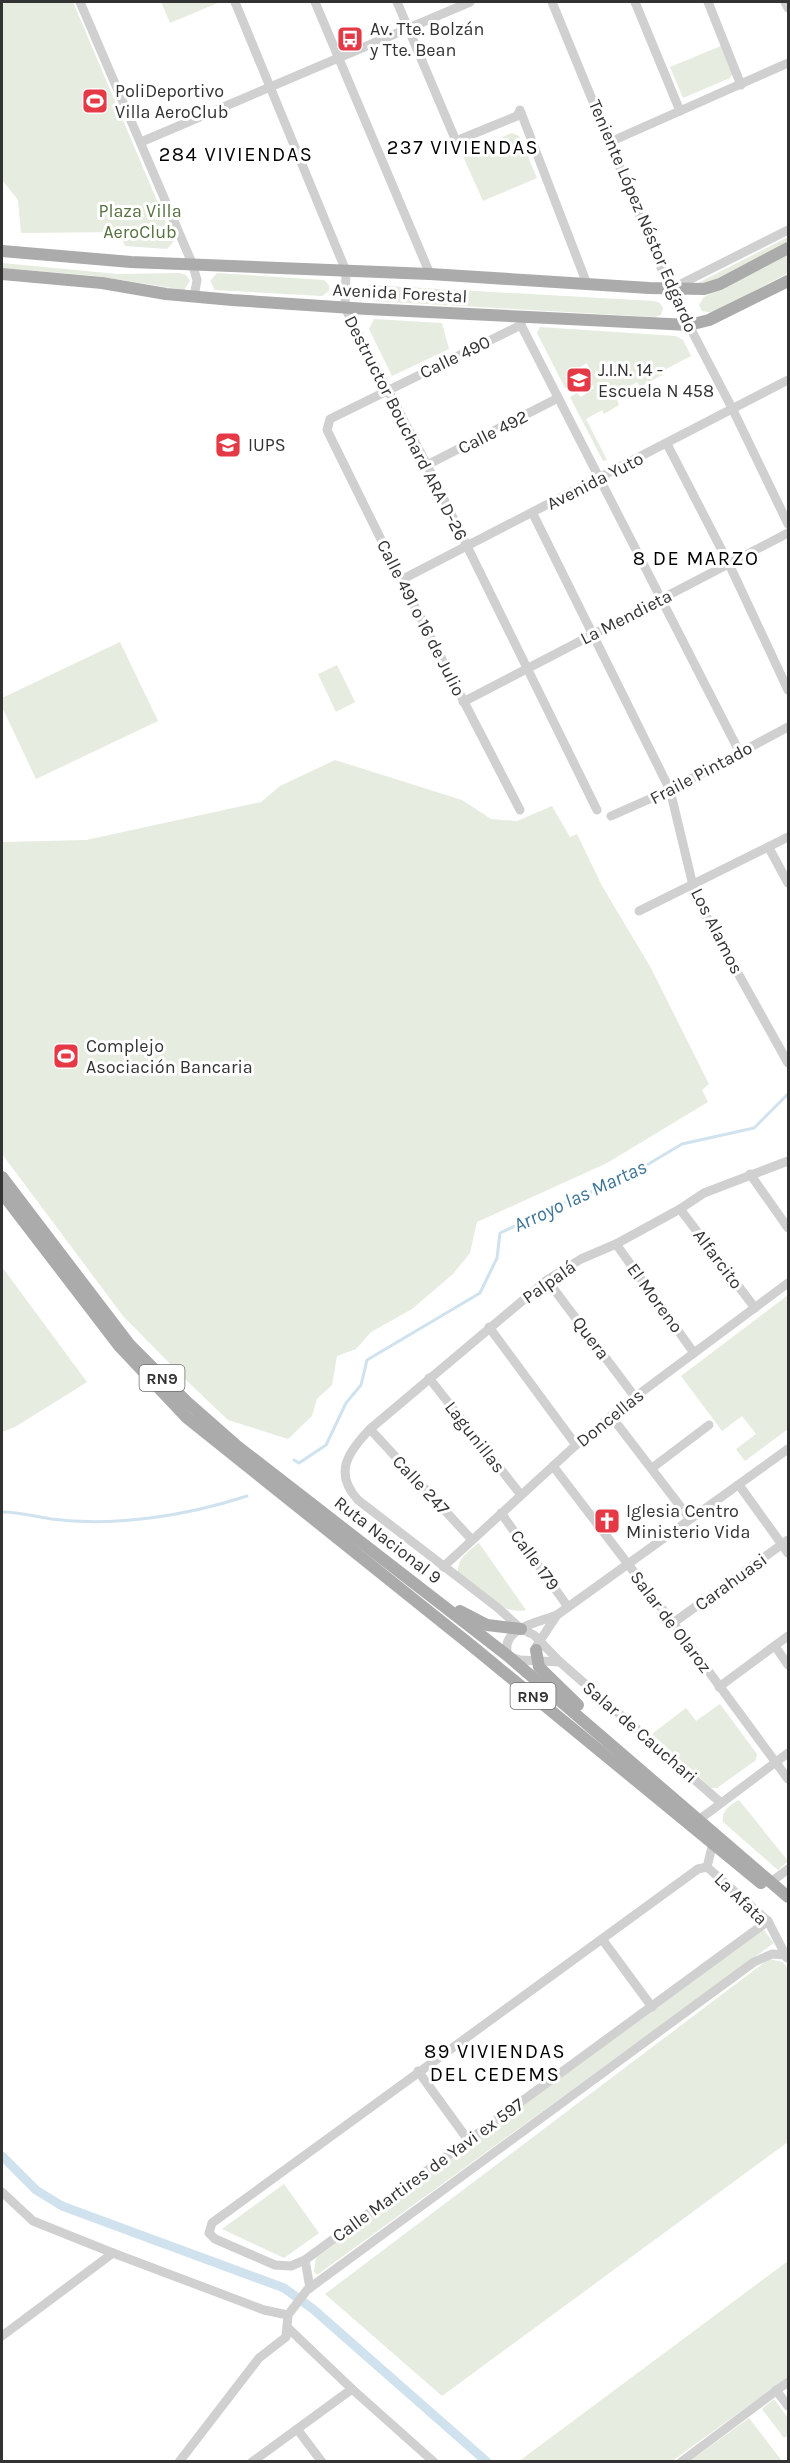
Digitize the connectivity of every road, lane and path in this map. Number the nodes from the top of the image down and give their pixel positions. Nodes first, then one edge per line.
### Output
1 (80, 2) edge
2 (235, 2) edge
3 (315, 2) edge
4 (397, 2) edge
5 (470, 2) edge
6 (552, 2) edge
7 (635, 2) edge
8 (708, 2) edge
9 (785, 2) edge
10 (789, 8) edge
11 (408, 28) junction
12 (339, 57) junction
13 (789, 63) edge
14 (741, 85) junction
15 (271, 87) junction
16 (680, 111) junction
17 (141, 142) junction
18 (610, 142) junction
19 (789, 230) edge
20 (789, 248) edge
21 (2, 251) edge
22 (192, 263) junction
23 (346, 271) junction
24 (2, 274) edge
25 (430, 274) junction
26 (789, 281) edge
27 (587, 284) junction
28 (670, 289) junction
29 (194, 297) junction
30 (345, 308) junction
31 (522, 321) junction
32 (689, 326) junction
33 (789, 380) edge
34 (387, 389) junction
35 (558, 398) junction
36 (733, 410) junction
37 (327, 425) joint
38 (668, 444) junction
39 (427, 465) junction
40 (599, 480) junction
41 (532, 514) junction
42 (789, 524) edge
43 (789, 533) edge
44 (467, 547) junction
45 (729, 564) junction
46 (401, 580) junction
47 (661, 599) junction
48 (594, 633) junction
49 (526, 669) junction
50 (789, 690) edge
51 (463, 702) junction
52 (789, 727) edge
53 (740, 753) junction
54 (670, 790) junction
55 (520, 810) dead end
56 (597, 810) dead end
57 (611, 816) dead end
58 (789, 837) edge
59 (769, 848) junction
60 (789, 883) edge
61 (692, 886) junction
62 (639, 911) dead end
63 (788, 1059) edge
64 (789, 1161) edge
65 (750, 1174) junction
66 (2, 1178) edge
67 (2, 1193) edge
68 (680, 1209) junction
69 (789, 1228) edge
70 (616, 1244) junction
71 (547, 1280) junction
72 (789, 1283) edge
73 (755, 1308) junction
74 (489, 1327) junction
75 (694, 1353) junction
76 (429, 1378) junction
77 (635, 1397) junction
78 (611, 1416) junction
79 (708, 1425) dead end
80 (370, 1429) junction
81 (576, 1445) junction
82 (789, 1449) edge
83 (347, 1458) joint
84 (553, 1466) junction
85 (652, 1468) junction
86 (738, 1485) junction
87 (521, 1496) junction
88 (501, 1513) junction
89 (690, 1519) junction
90 (472, 1540) junction
91 (786, 1546) edge
92 (628, 1564) junction
93 (443, 1567) junction
94 (396, 1586) junction
95 (423, 1589) junction
96 (568, 1607) junction
97 (557, 1615) junction
98 (674, 1623) junction
99 (521, 1629) junction
100 (789, 1636) edge
101 (775, 1646) junction
102 (534, 1653) junction
103 (508, 1656) junction
104 (560, 1662) junction
105 (789, 1665) edge
106 (518, 1684) junction
107 (719, 1687) junction
108 (789, 1753) edge
109 (626, 1755) junction
110 (776, 1762) junction
111 (789, 1779) edge
112 (720, 1802) junction
113 (700, 1819) junction
114 (713, 1843) junction
115 (707, 1867) junction
116 (789, 1869) edge
117 (771, 1882) junction
118 (789, 1897) edge
119 (789, 1907) edge
120 (768, 1921) junction
121 (602, 1939) junction
122 (787, 1957) edge
123 (652, 2007) junction
124 (418, 2071) junction
125 (468, 2140) junction
126 (2, 2192) edge
127 (113, 2253) junction
128 (305, 2260) junction
129 (308, 2289) junction
130 (288, 2315) junction
131 (288, 2327) junction
132 (2, 2336) edge
133 (789, 2382) edge
134 (352, 2389) junction
135 (776, 2390) junction
136 (789, 2406) edge
137 (297, 2429) junction
138 (179, 2462) edge
139 (252, 2462) edge
140 (322, 2462) edge
141 (434, 2462) edge
142 (681, 2462) edge

1 - 17 street
2 - 15 street, Destructor Bouchard ARA D-26
3 - 12 street
4 - 11 street
5 - 11 street
6 - 18 street, Teniente López Néstor Edgardo
7 - 16 street
8 - 14 street
9 - 10 street
11 - 12 street
11 - 27 street
12 - 15 street
12 - 25 street
13 - 14 street
14 - 16 street
15 - 17 street
15 - 23 street, Destructor Bouchard ARA D-26
16 - 18 street
17 - 22 street
18 - 28 street, Teniente López Néstor Edgardo
19 - 28 street, Avenida Forestal
20 - 28 main road, Avenida Forestal
21 - 22 main road, Avenida Forestal
22 - 23 main road, Avenida Forestal
22 - 29 street
23 - 25 main road, Avenida Forestal
23 - 30 street, Destructor Bouchard ARA D-26
24 - 29 main road, Avenida Forestal
25 - 27 main road, Avenida Forestal
26 - 32 main road, Avenida Forestal
27 - 28 main road, Avenida Forestal
28 - 32 street, Teniente López Néstor Edgardo
29 - 30 main road, Avenida Forestal
30 - 31 main road, Avenida Forestal
30 - 34 street, Destructor Bouchard ARA D-26
31 - 32 main road, Avenida Forestal
31 - 34 street, Calle 490
31 - 35 street
32 - 36 street, Teniente López Néstor Edgardo
33 - 36 street, Avenida Yuto
34 - 37 street, Calle 490
34 - 39 street, Destructor Bouchard ARA D-26
35 - 39 street, Calle 492
35 - 40 street
36 - 38 street, Avenida Yuto
36 - 42 street, Teniente López Néstor Edgardo
37 - 46 street, Calle 491 o 16 de Julio
38 - 40 street, Avenida Yuto
38 - 45 street
39 - 44 street, Destructor Bouchard ARA D-26
40 - 41 street, Avenida Yuto
40 - 47 street
41 - 44 street, Avenida Yuto
41 - 48 street, Los Alamos
43 - 45 street, La Mendieta
44 - 46 street, Avenida Yuto
44 - 49 street, Destructor Bouchard ARA D-26
45 - 47 street, La Mendieta
45 - 50 street
46 - 51 street, Calle 491 o 16 de Julio
47 - 48 street, La Mendieta
47 - 53 street
48 - 49 street, La Mendieta
48 - 54 street, Los Alamos
49 - 51 street, La Mendieta
49 - 56 street, Destructor Bouchard ARA D-26
51 - 55 street, Calle 491 o 16 de Julio
52 - 53 street, Fraile Pintado
53 - 54 street, Fraile Pintado
54 - 57 street, Fraile Pintado
54 - 61 street, Los Alamos
58 - 59 street
59 - 60 street
59 - 61 street
61 - 62 street
61 - 63 street, Los Alamos
64 - 65 street, Palpalá
65 - 68 street, Palpalá
65 - 69 street
66 - 95 main road, Ruta Nacional 9 / RN9
67 - 94 main road, Ruta Nacional 9 / RN9
68 - 70 street, Palpalá
68 - 73 street, Alfarcito
70 - 71 street, Palpalá
70 - 75 street, El Moreno
71 - 74 street, Palpalá
71 - 77 street, Quera
72 - 73 street, Doncellas
73 - 75 street, Doncellas
74 - 76 street, Palpalá
74 - 81 street
75 - 77 street, Doncellas
76 - 80 street, Palpalá
76 - 87 street, Lagunillas
77 - 78 street, Doncellas
78 - 81 street, Doncellas
78 - 85 street
79 - 85 street
80 - 83 street, Palpalá
80 - 90 street, Calle 247
81 - 84 street, Doncellas
82 - 86 street
83 - 93 street, Salar de Cauchari
84 - 87 street, Doncellas
84 - 92 street, Salar de Olaroz
85 - 89 street
86 - 89 street
86 - 91 street
87 - 88 street, Doncellas
88 - 90 street, Doncellas
88 - 96 street, Calle 179
89 - 92 street
90 - 93 street, Doncellas
91 - 98 street, Carahuasi
92 - 96 street
92 - 98 street, Salar de Olaroz
93 - 99 street, Salar de Cauchari
94 - 103 main road
94 - 106 main road, Ruta Nacional 9 / RN9
95 - 99 main road
95 - 103 main road, Ruta Nacional 9 / RN9
96 - 97 street
97 - 99 street
97 - 102 street
98 - 107 street, Salar de Olaroz
99 - 102 street, Salar de Cauchari
99 - 103 street
100 - 101 street
101 - 105 street
101 - 107 street
102 - 103 street
102 - 104 street
102 - 104 street, Salar de Cauchari
102 - 109 main road
103 - 106 main road
103 - 109 main road, Ruta Nacional 9 / RN9
104 - 112 street, Salar de Cauchari
106 - 114 main road, Ruta Nacional 9 / RN9
107 - 110 street, Salar de Olaroz
108 - 110 street
109 - 113 main road, Ruta Nacional 9 / RN9
110 - 111 street, Salar de Olaroz
110 - 112 street
112 - 113 street
113 - 117 main road, Ruta Nacional 9 / RN9
114 - 115 street, La Afata
114 - 119 main road, Ruta Nacional 9 / RN9
115 - 120 street, La Afata
115 - 121 street
116 - 117 street
117 - 118 main road, Ruta Nacional 9 / RN9
120 - 122 street, La Afata
120 - 123 street, Calle Martires de Yavi ex 597
121 - 123 street
121 - 124 street
122 - 129 street
123 - 125 street, Calle Martires de Yavi ex 597
124 - 125 street
124 - 128 street, Calle Martires de Yavi ex 597
125 - 128 street, Calle Martires de Yavi ex 597
126 - 127 street
127 - 130 street
127 - 132 street
128 - 129 street
129 - 130 street
130 - 131 street
131 - 134 street
131 - 138 street
133 - 135 street
134 - 137 street
134 - 141 street
135 - 136 street
135 - 142 street
137 - 139 street
137 - 140 street

